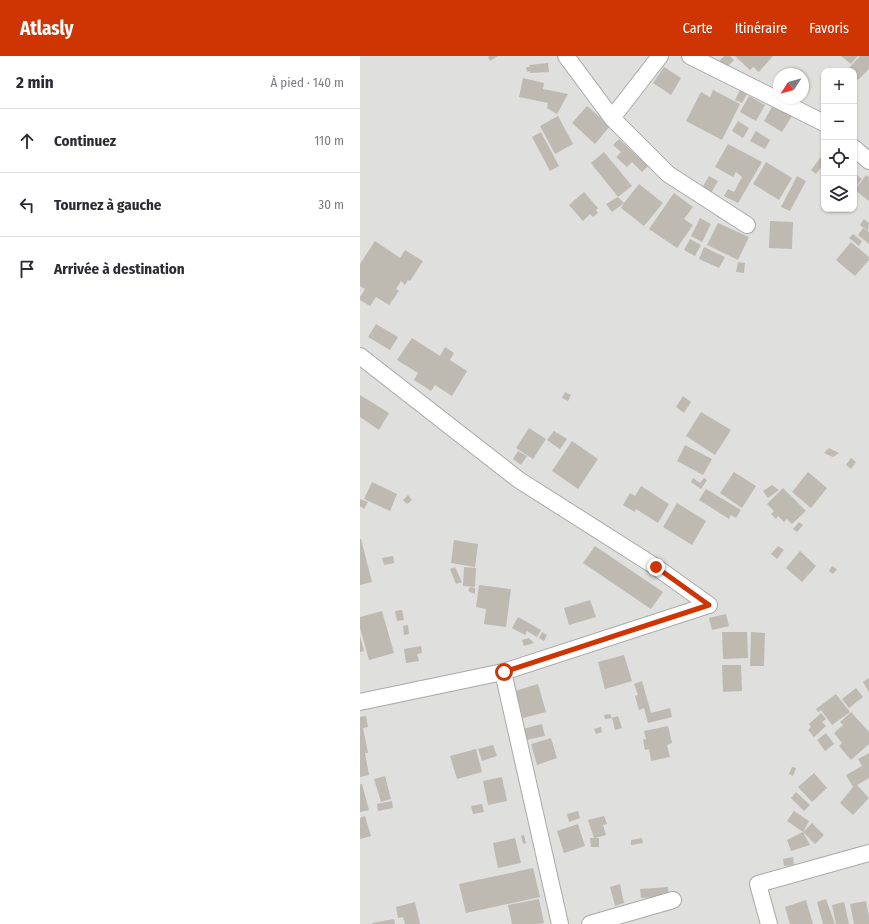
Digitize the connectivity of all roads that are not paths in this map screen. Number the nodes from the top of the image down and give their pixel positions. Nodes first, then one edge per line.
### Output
1 (566, 56) edge
2 (660, 56) edge
3 (690, 56) edge
4 (612, 118) junction
5 (821, 122) edge
6 (857, 151) edge
7 (869, 161) edge
8 (747, 225) dead end
9 (360, 356) edge
10 (504, 672) junction
11 (360, 702) edge
12 (869, 853) edge
13 (673, 900) dead end
14 (560, 924) edge
15 (590, 924) edge
16 (769, 924) edge

1 - 4 street
2 - 4 street
3 - 5 street
4 - 8 street
6 - 7 street
9 - 10 street
10 - 11 street
10 - 14 street
12 - 16 street
13 - 15 street

